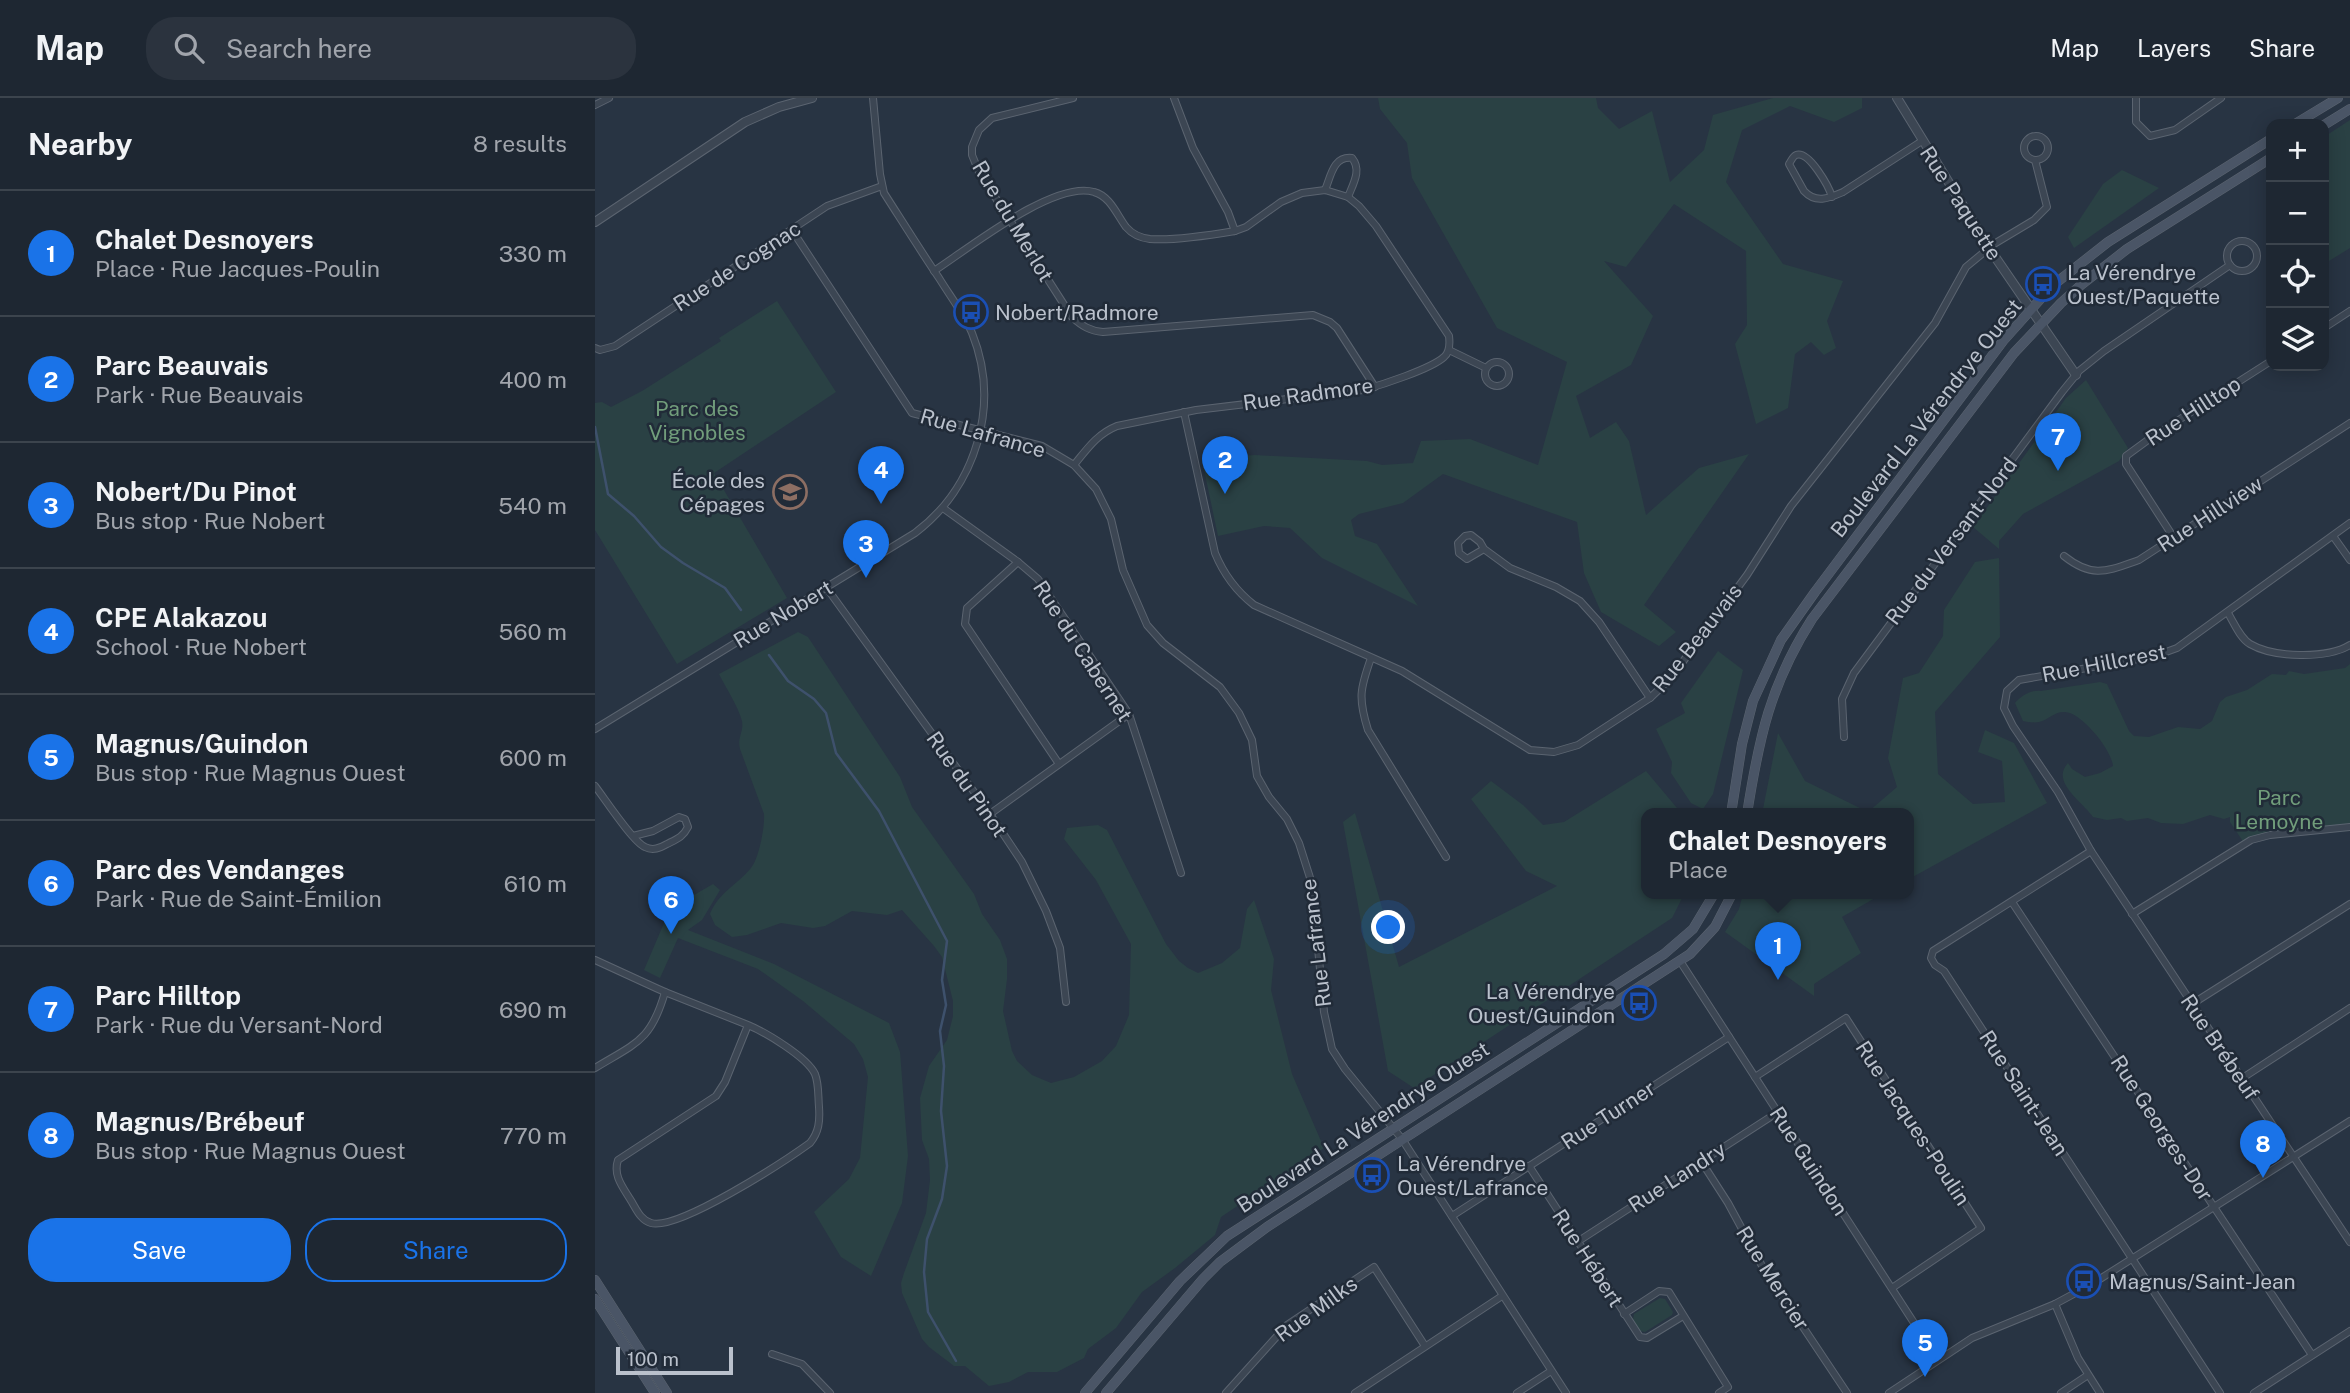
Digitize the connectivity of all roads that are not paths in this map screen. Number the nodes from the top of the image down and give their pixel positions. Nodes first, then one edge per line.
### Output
1 (609, 98) edge
2 (813, 98) edge
3 (873, 98) edge
4 (1073, 98) edge
5 (1174, 98) edge
6 (1897, 98) edge
7 (2136, 98) edge
8 (2221, 98) edge
9 (2338, 98) edge
10 (777, 103) edge
11 (595, 105) edge
12 (2350, 109) edge
13 (2303, 119) edge
14 (2329, 122) edge
15 (1922, 141) junction
16 (2266, 142) edge
17 (2035, 160) dead end
18 (2266, 161) edge
19 (881, 186) junction
20 (1325, 190) junction
21 (1348, 197) junction
22 (1832, 197) junction
23 (1010, 221) junction
24 (595, 222) edge
25 (792, 230) junction
26 (1235, 231) junction
27 (1989, 248) junction
28 (2230, 265) junction
29 (934, 271) junction
30 (2032, 308) junction
31 (2350, 311) edge
32 (2041, 323) junction
33 (2329, 325) edge
34 (595, 348) edge
35 (1449, 350) junction
36 (2266, 363) edge
37 (1486, 368) junction
38 (2076, 375) junction
39 (1375, 387) junction
40 (1184, 412) junction
41 (2350, 423) edge
42 (981, 430) junction
43 (1074, 465) junction
44 (943, 508) junction
45 (2350, 523) edge
46 (2333, 536) junction
47 (2174, 538) junction
48 (1484, 549) dead end
49 (2064, 556) dead end
50 (2350, 560) edge
51 (1018, 562) junction
52 (826, 587) junction
53 (2228, 613) junction
54 (2350, 645) edge
55 (1371, 658) junction
56 (1650, 698) junction
57 (1129, 714) junction
58 (595, 729) edge
59 (1844, 737) dead end
60 (1059, 764) junction
61 (595, 786) edge
62 (1732, 808) edge
63 (1748, 808) edge
64 (990, 814) junction
65 (2350, 827) edge
66 (633, 836) junction
67 (2091, 851) junction
68 (1446, 857) dead end
69 (1181, 873) dead end
70 (1711, 899) edge
71 (1730, 899) edge
72 (2012, 902) junction
73 (2350, 904) edge
74 (2133, 914) junction
75 (595, 960) edge
76 (1680, 961) junction
77 (665, 992) junction
78 (1066, 1002) dead end
79 (2192, 1004) junction
80 (2350, 1008) edge
81 (748, 1025) junction
82 (1729, 1037) junction
83 (595, 1068) edge
84 (1755, 1077) junction
85 (2241, 1079) junction
86 (1778, 1112) junction
87 (2350, 1121) edge
88 (1394, 1129) junction
89 (1402, 1139) junction
90 (2294, 1157) junction
91 (1701, 1161) junction
92 (1529, 1166) junction
93 (2214, 1207) junction
94 (1452, 1216) junction
95 (1577, 1242) junction
96 (2350, 1242) edge
97 (2133, 1259) junction
98 (595, 1280) edge
99 (1892, 1289) junction
100 (1503, 1296) junction
101 (595, 1299) edge
102 (2055, 1304) junction
103 (1624, 1314) junction
104 (1683, 1316) junction
105 (2350, 1331) edge
106 (1425, 1346) junction
107 (772, 1353) dead end
108 (2312, 1356) junction
109 (1938, 1360) junction
110 (1551, 1371) junction
111 (2088, 1375) junction
112 (655, 1393) edge
113 (667, 1393) edge
114 (829, 1393) edge
115 (1085, 1393) edge
116 (1106, 1393) edge
117 (1226, 1393) edge
118 (1355, 1393) edge
119 (1517, 1393) edge
120 (1566, 1393) edge
121 (1719, 1393) edge
122 (1847, 1393) edge
123 (1889, 1393) edge
124 (2061, 1393) edge
125 (2100, 1393) edge
126 (2220, 1393) edge
127 (2254, 1393) edge

1 - 11 street
2 - 10 street
3 - 19 street, Rue Nobert
4 - 23 street, Rue du Merlot
5 - 26 street
6 - 15 street, Rue Paquette
7 - 8 street
9 - 13 main road
10 - 24 street
12 - 14 main road
15 - 22 street
15 - 27 street, Rue Paquette
16 - 30 main road, Boulevard La Vérendrye Ouest
17 - 27 street, Rue Beauvais
18 - 32 main road, Boulevard La Vérendrye Ouest
19 - 25 street, Rue de Cognac
19 - 29 street, Rue Nobert
20 - 21 street
20 - 21 street
20 - 26 street
21 - 35 street
22 - 22 street
23 - 26 street
23 - 29 street
23 - 39 street, Rue du Merlot
25 - 34 street, Rue de Cognac
25 - 42 street, Rue Lafrance
27 - 30 street, Rue Paquette
27 - 56 street, Rue Beauvais
28 - 28 street, Rue du Versant-Nord
28 - 38 street, Rue du Versant-Nord
29 - 42 street, Rue Nobert
30 - 32 street, Rue Paquette
30 - 62 main road, Boulevard La Vérendrye Ouest
31 - 33 street
32 - 38 street, Rue Paquette
32 - 63 main road, Boulevard La Vérendrye Ouest
35 - 37 street
35 - 39 street, Rue Radmore
36 - 47 street, Rue Hilltop
37 - 37 street
38 - 59 street, Rue du Versant-Nord
39 - 40 street, Rue Radmore
40 - 43 street, Rue Radmore
40 - 55 street, Rue Beauvais
41 - 47 street, Rue Hillview
42 - 43 street, Rue Lafrance
42 - 44 street, Rue Nobert
43 - 88 street, Rue Lafrance
44 - 51 street, Rue du Cabernet
44 - 52 street, Rue Nobert
45 - 46 street, Rue Hillcrest
46 - 50 street
46 - 53 street, Rue Hillcrest
47 - 49 street, Rue Hillview
48 - 56 street
51 - 57 street, Rue du Cabernet
51 - 60 street
52 - 58 street, Rue Nobert
52 - 64 street, Rue du Pinot
53 - 54 street
53 - 67 street, Rue Hillcrest
55 - 56 street, Rue Beauvais
55 - 68 street
57 - 60 street
57 - 69 street, Rue du Cabernet
60 - 64 street
61 - 66 street
64 - 78 street, Rue du Pinot
65 - 74 street
66 - 66 street
67 - 72 street, Rue Saint-Jean
67 - 74 street, Rue Brébeuf
70 - 88 main road, Boulevard La Vérendrye Ouest
71 - 76 main road, Boulevard La Vérendrye Ouest
72 - 93 street, Rue Georges-Dor
72 - 97 street, Rue Saint-Jean
73 - 79 street
74 - 79 street, Rue Brébeuf
75 - 77 street
76 - 82 street, Rue Guindon
76 - 89 main road, Boulevard La Vérendrye Ouest
77 - 81 street
77 - 83 street
79 - 85 street, Rue Brébeuf
80 - 85 street
81 - 81 street
82 - 84 street, Rue Guindon
82 - 92 street, Rue Turner
84 - 86 street, Rue Guindon
84 - 99 street, Rue Jacques-Poulin
85 - 90 street, Rue Brébeuf
86 - 91 street, Rue Landry
86 - 99 street, Rue Guindon
87 - 90 street
88 - 89 street, Rue Lafrance
88 - 115 main road, Boulevard La Vérendrye Ouest
89 - 94 street, Rue Lafrance
89 - 116 main road, Boulevard La Vérendrye Ouest
90 - 93 street
90 - 96 street, Rue Brébeuf
91 - 95 street, Rue Landry
91 - 122 street, Rue Mercier
92 - 94 street, Rue Turner
92 - 95 street, Rue Hébert
93 - 97 street
93 - 108 street, Rue Georges-Dor
94 - 100 street, Rue Lafrance
95 - 103 street, Rue Hébert
97 - 102 street
97 - 126 street, Rue Saint-Jean
98 - 113 main road
99 - 109 street, Rue Guindon
100 - 106 street
100 - 110 street, Rue Lafrance
101 - 112 main road
102 - 109 street
102 - 111 street
103 - 104 street, Rue Hébert
103 - 104 street, Rue Hébert
104 - 121 street, Rue Hébert
105 - 108 street
106 - 117 street, Rue Milks
106 - 118 street
107 - 114 street
108 - 127 street
109 - 123 street
110 - 119 street
110 - 120 street, Rue Lafrance
111 - 124 street
111 - 125 street

